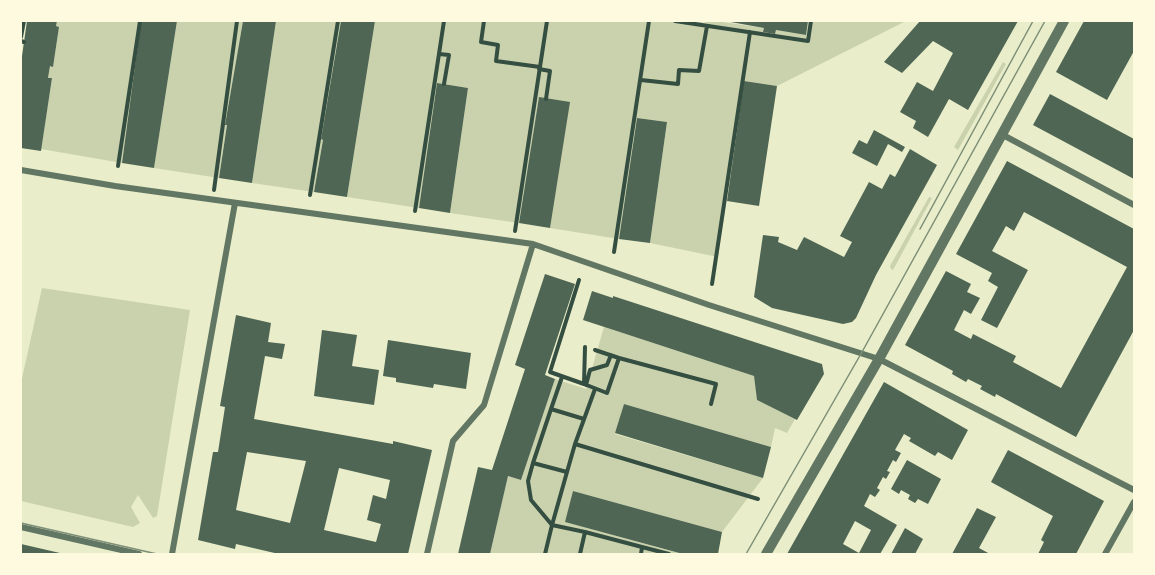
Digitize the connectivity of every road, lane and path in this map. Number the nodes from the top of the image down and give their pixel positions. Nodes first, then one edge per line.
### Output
1 (24, 21) edge
2 (140, 21) edge
3 (237, 21) edge
4 (338, 21) edge
5 (444, 21) edge
6 (484, 21) edge
7 (547, 21) edge
8 (649, 21) edge
9 (675, 21) edge
10 (811, 21) edge
11 (1064, 21) edge
12 (699, 23) edge
13 (706, 26) junction
14 (750, 32) junction
15 (22, 40) edge
16 (439, 54) junction
17 (540, 68) junction
18 (641, 80) junction
19 (444, 84) dead end
20 (546, 99) dead end
21 (1002, 135) junction
22 (118, 166) dead end
23 (21, 170) edge
24 (214, 181) dead end
25 (310, 195) dead end
26 (235, 203) junction
27 (1134, 205) edge
28 (415, 211) dead end
29 (515, 226) dead end
30 (533, 244) junction
31 (614, 252) dead end
32 (579, 280) dead end
33 (712, 284) dead end
34 (585, 347) dead end
35 (595, 350) dead end
36 (610, 355) junction
37 (619, 358) dead end
38 (879, 359) junction
39 (562, 376) junction
40 (585, 384) junction
41 (595, 389) junction
42 (711, 404) dead end
43 (551, 409) junction
44 (584, 419) junction
45 (575, 444) junction
46 (533, 463) junction
47 (567, 472) junction
48 (1134, 490) edge
49 (758, 499) dead end
50 (1134, 502) edge
51 (552, 525) junction
52 (21, 527) edge
53 (585, 532) junction
54 (642, 547) junction
55 (139, 554) edge
56 (172, 554) edge
57 (427, 554) edge
58 (545, 554) edge
59 (580, 554) edge
60 (641, 554) edge
61 (669, 554) edge
62 (766, 554) edge
63 (1105, 554) edge

1 - 15 path
2 - 22 path
3 - 24 path
4 - 25 path
5 - 16 path
6 - 17 path
7 - 17 path
8 - 18 path
9 - 12 path
10 - 14 path
11 - 21 street
12 - 13 path
13 - 14 path
13 - 18 path
14 - 33 path
16 - 19 path
16 - 28 path
17 - 20 path
17 - 29 path
18 - 31 path
21 - 27 street
21 - 38 street
23 - 26 street
26 - 30 street
26 - 56 street
30 - 38 street
30 - 57 street
32 - 39 path
34 - 40 path
35 - 36 path
36 - 40 path
36 - 41 path
37 - 42 path
38 - 48 street
38 - 62 street
39 - 40 path
39 - 43 path
40 - 41 path
41 - 44 path
43 - 44 path
43 - 46 path
44 - 45 path
45 - 47 path
45 - 49 path
46 - 47 path
46 - 51 path
47 - 51 path
50 - 63 street
51 - 53 path
51 - 58 path
52 - 55 street
53 - 54 path
53 - 59 path
54 - 60 path
54 - 61 path

